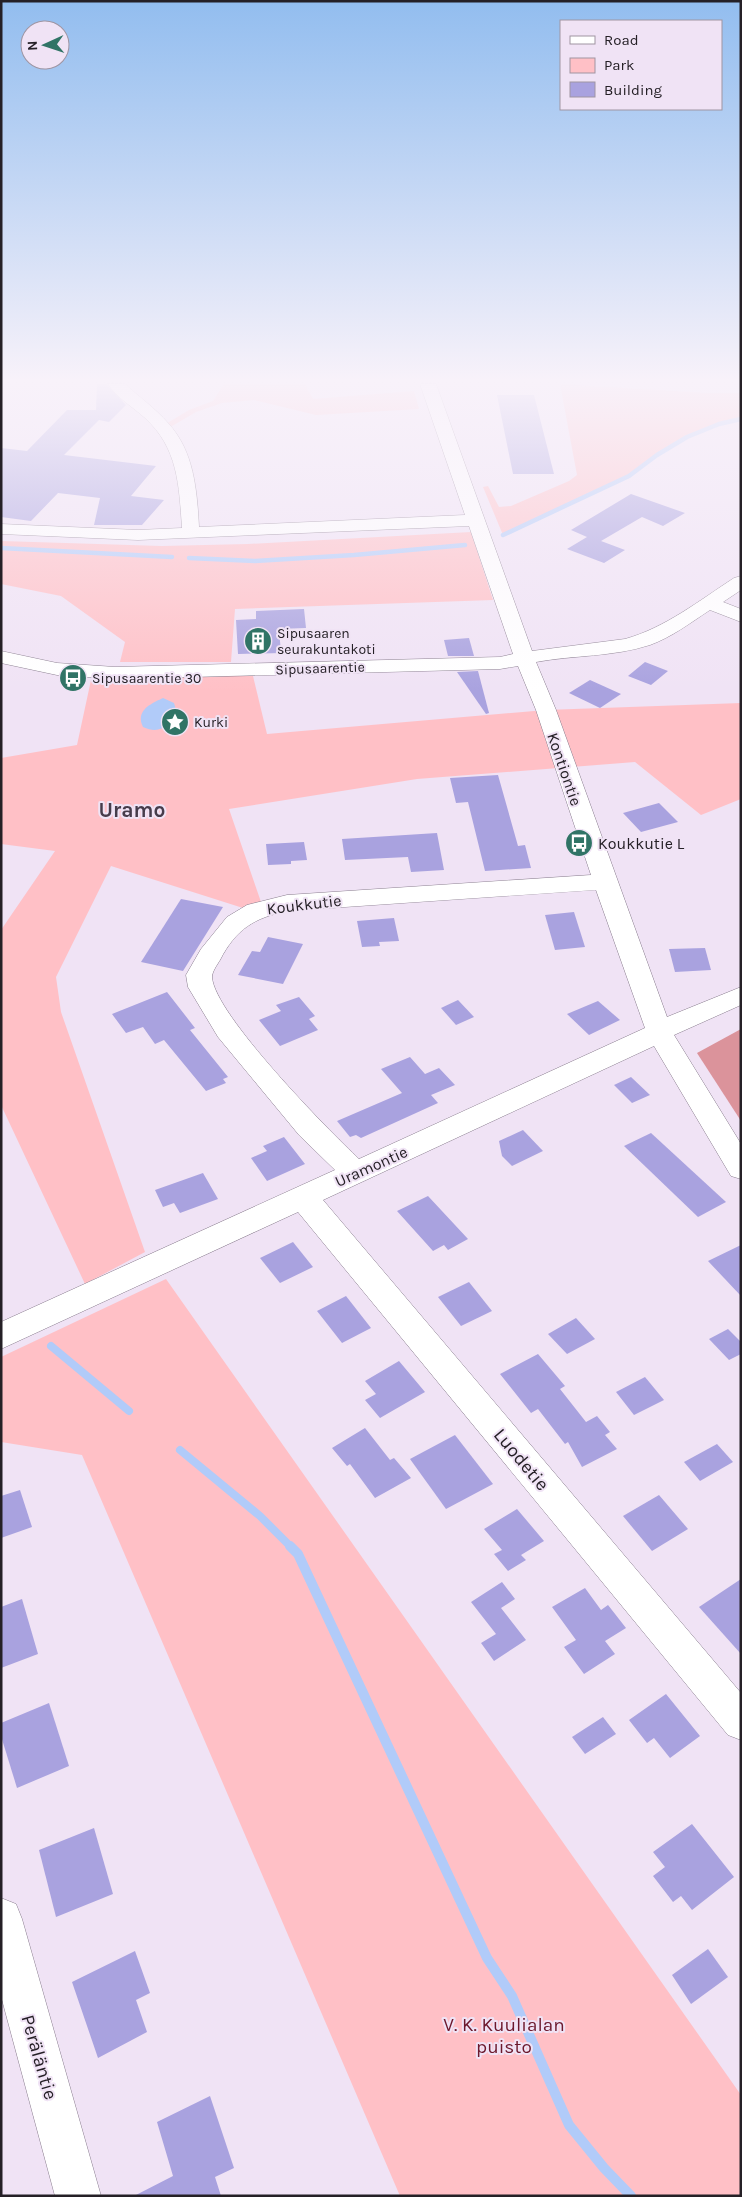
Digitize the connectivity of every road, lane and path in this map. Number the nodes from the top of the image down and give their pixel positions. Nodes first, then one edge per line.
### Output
1 (186, 487) edge
2 (465, 487) edge
3 (477, 520) junction
4 (1, 529) edge
5 (191, 534) junction
6 (741, 582) edge
7 (708, 603) junction
8 (741, 616) edge
9 (1, 657) edge
10 (526, 659) junction
11 (604, 882) junction
12 (741, 995) edge
13 (659, 1031) junction
14 (741, 1169) edge
15 (355, 1173) junction
16 (302, 1197) junction
17 (1, 1336) edge
18 (741, 1722) edge
19 (1, 1919) edge
20 (78, 2196) edge

1 - 5 street
2 - 3 street, Kontiontie
3 - 5 street
3 - 10 street, Kontiontie
4 - 5 street
6 - 7 street, Sipusaarentie
7 - 8 street
7 - 10 street, Sipusaarentie
9 - 10 street, Sipusaarentie
10 - 11 street, Kontiontie
11 - 13 street, Kontiontie
11 - 15 street, Koukkutie
12 - 13 street, Uramontie
13 - 14 street, Kontiontie
13 - 15 street, Uramontie
15 - 16 street, Uramontie
16 - 17 street, Uramontie
16 - 18 street, Luodetie
19 - 20 street, Peräläntie

